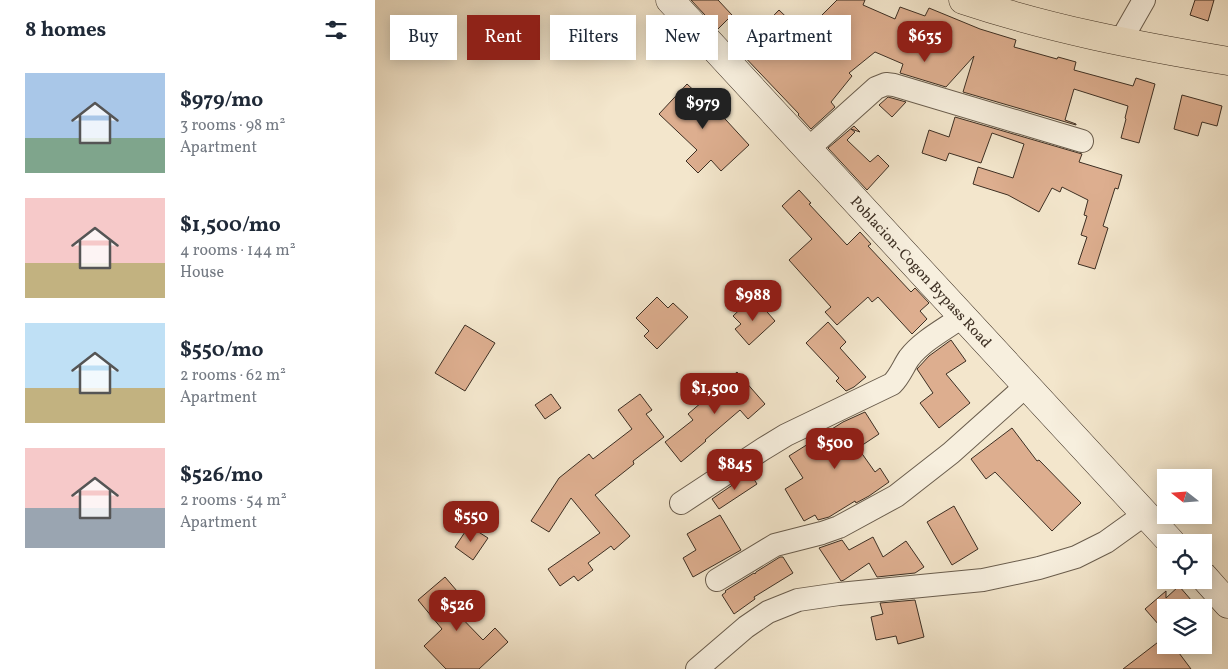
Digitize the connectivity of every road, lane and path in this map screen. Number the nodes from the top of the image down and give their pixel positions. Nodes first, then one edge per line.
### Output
1 (670, 0) edge
2 (963, 0) edge
3 (1144, 0) edge
4 (1120, 42) junction
5 (1228, 61) edge
6 (1082, 141) dead end
7 (808, 149) junction
8 (962, 317) junction
9 (1026, 386) junction
10 (681, 503) dead end
11 (1145, 514) junction
12 (1164, 534) edge
13 (717, 580) dead end
14 (1212, 587) edge
15 (1228, 604) edge
16 (697, 669) edge

1 - 7 main road, Poblacion-Cogon Bypass Road
2 - 4 highway
3 - 4 street
4 - 5 highway
6 - 7 street
7 - 8 main road, Poblacion-Cogon Bypass Road
8 - 9 main road, Poblacion-Cogon Bypass Road
8 - 10 street
9 - 11 main road, Poblacion-Cogon Bypass Road
9 - 13 street
11 - 12 main road, Poblacion-Cogon Bypass Road
11 - 16 street
14 - 15 main road

